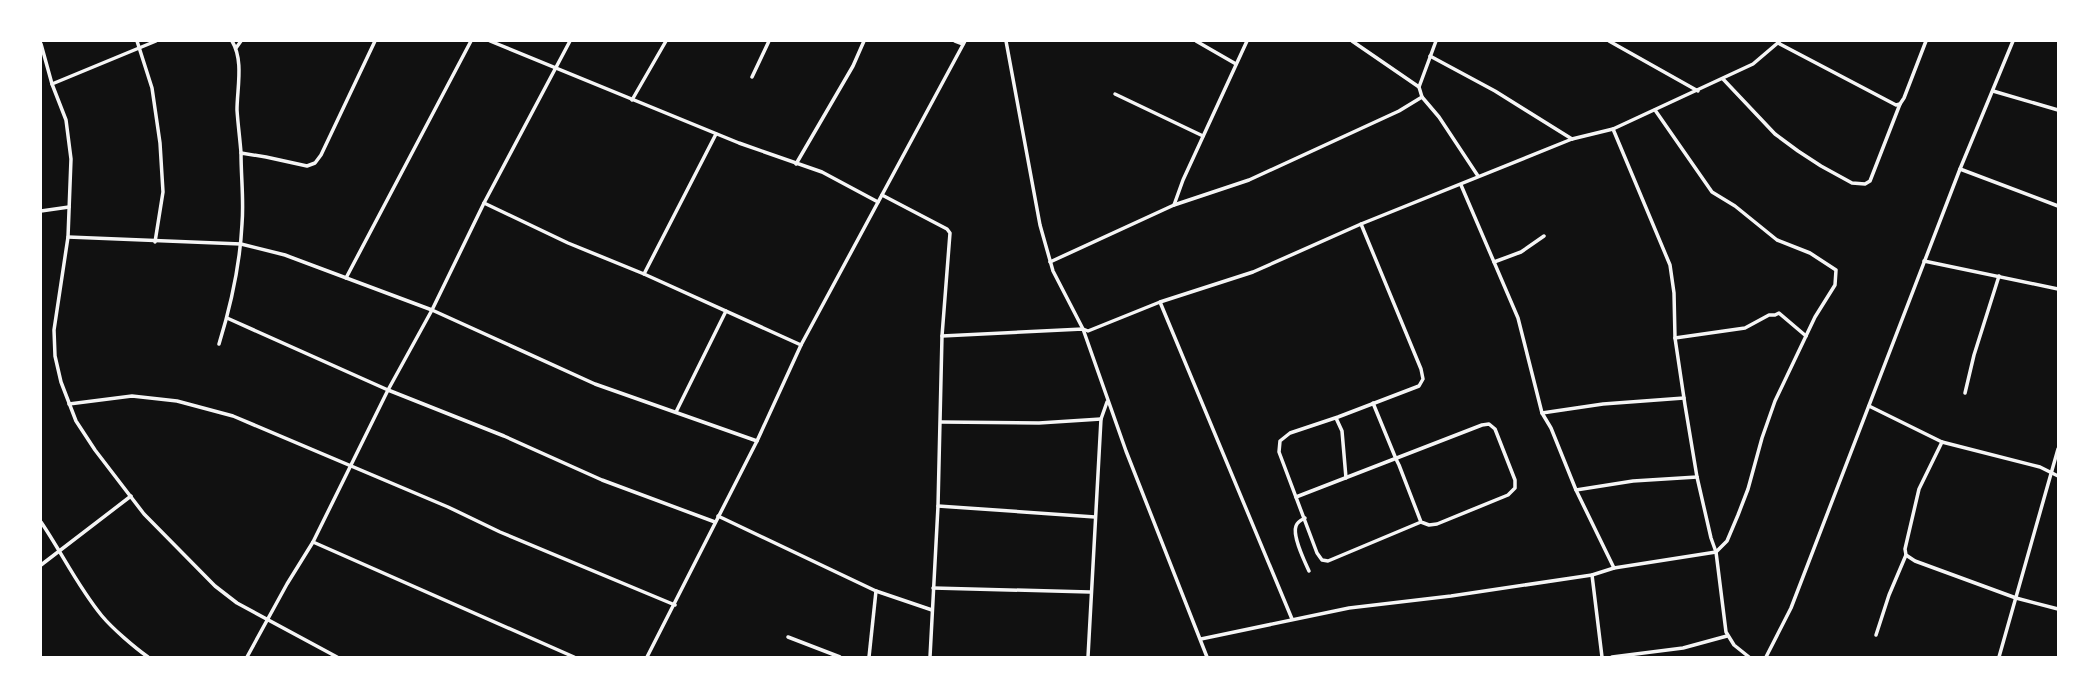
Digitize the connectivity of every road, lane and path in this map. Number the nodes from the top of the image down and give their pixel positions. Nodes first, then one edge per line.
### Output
1 (138, 41) edge
2 (156, 41) edge
3 (232, 41) edge
4 (241, 41) edge
5 (375, 41) edge
6 (471, 41) edge
7 (490, 41) edge
8 (570, 41) edge
9 (666, 41) edge
10 (769, 41) edge
11 (864, 41) edge
12 (955, 41) edge
13 (1006, 41) edge
14 (1196, 41) edge
15 (1247, 41) edge
16 (1352, 41) edge
17 (1436, 41) edge
18 (1609, 41) edge
19 (1926, 41) edge
20 (2013, 41) edge
21 (964, 42) edge
22 (1779, 42) edge
23 (41, 44) edge
24 (140, 47) junction
25 (236, 48) junction
26 (1430, 56) junction
27 (1236, 64) junction
28 (556, 67) junction
29 (752, 77) dead end
30 (1723, 79) junction
31 (52, 84) junction
32 (1419, 87) junction
33 (1698, 91) junction
34 (1993, 91) junction
35 (1115, 94) dead end
36 (1422, 97) junction
37 (632, 100) junction
38 (1900, 104) junction
39 (1655, 110) junction
40 (2058, 110) edge
41 (1613, 129) junction
42 (716, 134) junction
43 (1203, 136) junction
44 (1572, 139) junction
45 (241, 154) junction
46 (796, 164) junction
47 (1960, 168) junction
48 (1478, 176) junction
49 (1461, 185) junction
50 (882, 195) junction
51 (878, 202) junction
52 (484, 203) junction
53 (1174, 206) junction
54 (2058, 206) edge
55 (69, 207) junction
56 (41, 211) edge
57 (1361, 224) junction
58 (1544, 236) dead end
59 (68, 238) junction
60 (155, 242) junction
61 (241, 244) junction
62 (1924, 261) junction
63 (1050, 262) junction
64 (1494, 262) junction
65 (644, 274) junction
66 (1999, 276) junction
67 (346, 278) junction
68 (2058, 289) edge
69 (1160, 302) junction
70 (432, 310) junction
71 (726, 311) junction
72 (227, 318) junction
73 (1083, 329) junction
74 (942, 336) junction
75 (1806, 336) junction
76 (1675, 338) junction
77 (219, 344) dead end
78 (801, 345) junction
79 (388, 390) junction
80 (1965, 392) dead end
81 (1684, 398) junction
82 (1107, 402) junction
83 (1373, 403) junction
84 (69, 404) junction
85 (1869, 406) junction
86 (676, 412) junction
87 (1542, 413) junction
88 (1336, 418) junction
89 (1101, 419) junction
90 (941, 422) junction
91 (757, 441) junction
92 (1942, 442) junction
93 (2058, 449) edge
94 (1396, 458) junction
95 (351, 465) junction
96 (2050, 472) junction
97 (2058, 476) edge
98 (1698, 477) junction
99 (1346, 478) junction
100 (1576, 490) junction
101 (131, 496) junction
102 (1296, 497) junction
103 (938, 506) junction
104 (718, 516) junction
105 (1096, 517) junction
106 (1305, 518) junction
107 (41, 522) edge
108 (715, 522) junction
109 (1421, 522) junction
110 (313, 542) junction
111 (60, 551) junction
112 (1716, 552) junction
113 (1906, 556) junction
114 (41, 565) edge
115 (1614, 568) junction
116 (1309, 571) dead end
117 (1592, 575) junction
118 (933, 588) junction
119 (876, 591) junction
120 (1090, 592) junction
121 (2016, 598) junction
122 (674, 605) junction
123 (932, 610) junction
124 (2058, 610) edge
125 (1292, 619) junction
126 (267, 620) junction
127 (1876, 634) dead end
128 (1728, 636) junction
129 (788, 637) dead end
130 (1201, 640) junction
131 (1624, 656) edge
132 (148, 657) edge
133 (247, 657) edge
134 (337, 657) edge
135 (574, 657) edge
136 (647, 657) edge
137 (840, 657) edge
138 (869, 657) edge
139 (930, 657) edge
140 (1088, 657) edge
141 (1207, 657) edge
142 (1602, 657) edge
143 (1612, 657) edge
144 (1749, 657) edge
145 (1766, 657) edge
146 (1999, 657) edge

1 - 24 street
2 - 24 street
3 - 25 street
4 - 25 street
5 - 45 street
6 - 67 street
7 - 28 street
8 - 28 street
9 - 37 street
10 - 29 street
11 - 46 street
12 - 21 street
13 - 63 street
14 - 27 street
15 - 27 street
16 - 32 street
17 - 26 street
18 - 33 street
19 - 38 street
20 - 34 street
21 - 50 street
22 - 30 street
22 - 38 street
23 - 31 street
24 - 31 street
24 - 60 street
25 - 45 street
26 - 32 street
26 - 44 street
27 - 43 street
28 - 37 street
28 - 52 street
30 - 33 street
30 - 38 street
31 - 55 street
32 - 36 street
33 - 39 street
34 - 40 street
34 - 47 street
35 - 43 street
36 - 48 street
36 - 53 street
37 - 42 street
39 - 41 street
39 - 75 street
41 - 44 street
41 - 76 street
42 - 46 street
42 - 65 street
43 - 53 street
44 - 48 street
45 - 61 street
46 - 51 street
47 - 54 street
47 - 62 street
48 - 49 street
49 - 57 street
49 - 64 street
50 - 51 street
50 - 74 street
51 - 78 street
52 - 65 street
52 - 70 street
53 - 63 street
55 - 56 street
55 - 59 street
57 - 69 street
57 - 83 street
58 - 64 street
59 - 60 street
59 - 84 street
60 - 61 street
61 - 67 street
61 - 72 street
62 - 66 street
62 - 85 street
63 - 73 street
64 - 87 street
65 - 71 street
66 - 68 street
66 - 80 street
67 - 70 street
69 - 73 street
69 - 125 street
70 - 79 street
70 - 86 street
71 - 78 street
71 - 86 street
72 - 77 street
72 - 79 street
73 - 74 street
73 - 82 street
74 - 90 street
75 - 76 street
75 - 112 street
76 - 81 street
78 - 91 street
79 - 95 street
79 - 108 street
81 - 87 street
81 - 98 street
82 - 89 street
82 - 130 street
83 - 88 street
83 - 94 street
84 - 95 street
84 - 101 street
85 - 92 street
85 - 145 street
86 - 91 street
87 - 100 street
88 - 99 street
88 - 102 street
89 - 90 street
89 - 105 street
90 - 103 street
91 - 104 street
92 - 96 street
92 - 113 street
93 - 96 street
94 - 99 street
94 - 109 street
94 - 109 street
95 - 110 street
95 - 122 street
96 - 97 street
96 - 121 street
98 - 100 street
98 - 112 street
99 - 102 street
100 - 115 street
101 - 111 street
101 - 126 street
102 - 106 street
103 - 105 street
103 - 118 street
104 - 108 street
104 - 119 street
105 - 120 street
106 - 109 street
106 - 116 street
107 - 111 street
108 - 122 street
110 - 126 street
110 - 135 street
111 - 114 street
111 - 132 street
112 - 115 street
112 - 128 street
113 - 121 street
113 - 127 street
115 - 117 street
117 - 125 street
117 - 142 street
118 - 120 street
118 - 123 street
119 - 123 street
119 - 138 street
120 - 140 street
121 - 124 street
121 - 146 street
122 - 136 street
123 - 139 street
125 - 130 street
126 - 133 street
126 - 134 street
128 - 131 street
128 - 144 street
129 - 137 street
130 - 141 street
131 - 143 street

